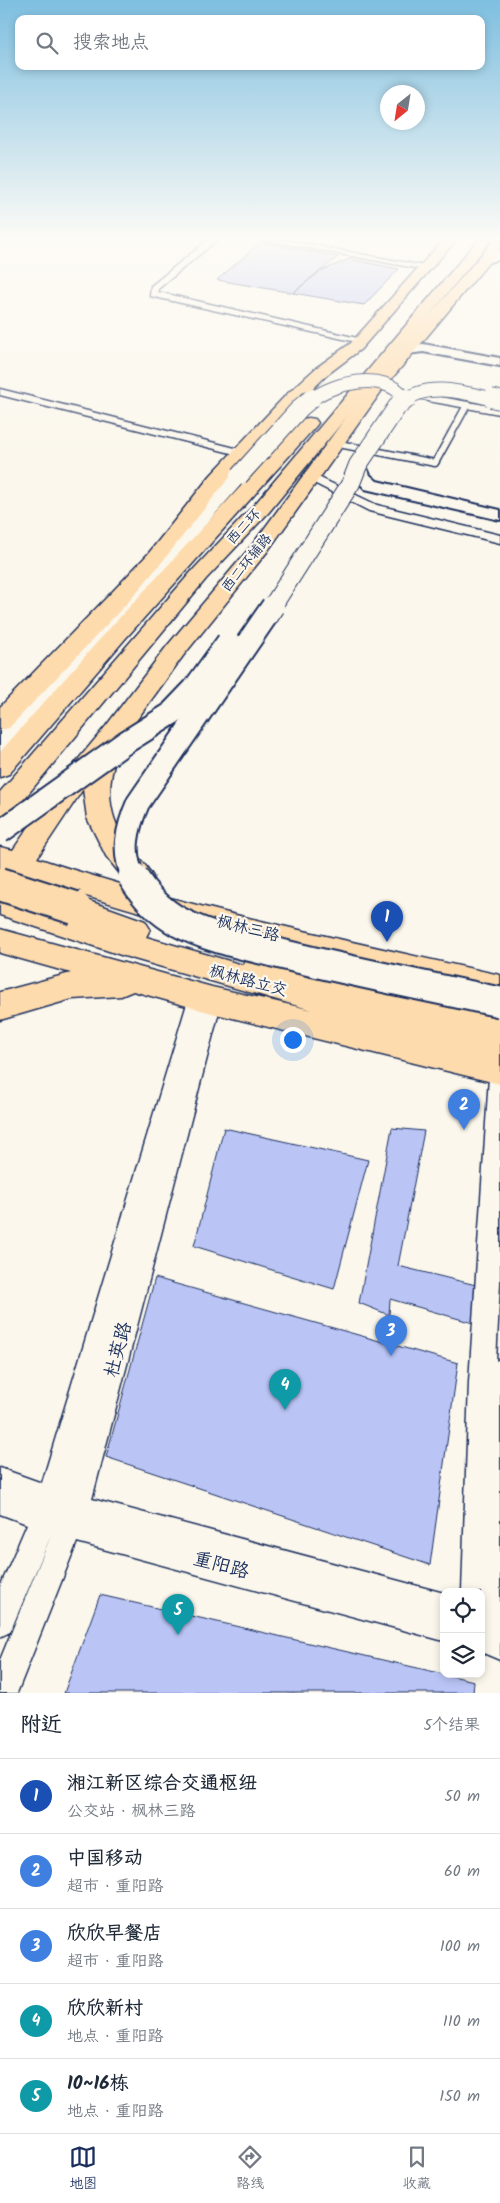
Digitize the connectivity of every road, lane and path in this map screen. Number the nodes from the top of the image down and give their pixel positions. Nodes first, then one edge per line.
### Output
1 (266, 319) edge
2 (380, 319) edge
3 (398, 319) edge
4 (431, 319) edge
5 (434, 319) edge
6 (422, 333) junction
7 (361, 340) junction
8 (408, 350) junction
9 (500, 360) edge
10 (376, 388) junction
11 (0, 392) edge
12 (500, 400) edge
13 (400, 405) junction
14 (466, 405) junction
15 (500, 411) edge
16 (334, 443) junction
17 (243, 453) junction
18 (358, 465) junction
19 (312, 478) junction
20 (500, 515) edge
21 (500, 539) edge
22 (219, 684) junction
23 (172, 712) junction
24 (4, 717) edge
25 (115, 732) junction
26 (0, 744) edge
27 (0, 768) edge
28 (0, 810) edge
29 (0, 832) edge
30 (6, 868) edge
31 (0, 890) edge
32 (0, 904) edge
33 (245, 930) junction
34 (0, 941) edge
35 (163, 987) junction
36 (500, 988) edge
37 (205, 998) junction
38 (500, 1002) edge
39 (0, 1006) edge
40 (500, 1021) edge
41 (500, 1045) edge
42 (500, 1069) edge
43 (500, 1077) edge
44 (500, 1372) edge
45 (0, 1482) edge
46 (0, 1500) edge
47 (61, 1513) junction
48 (477, 1588) edge
49 (440, 1607) edge
50 (0, 1622) edge
51 (440, 1625) edge
52 (491, 1629) edge
53 (2, 1693) edge

1 - 7 street
2 - 7 main road
3 - 27 main road, 西二环
4 - 28 main road, 西二环
5 - 6 main road, 西二环辅路
6 - 8 main road, 西二环辅路
6 - 9 street
7 - 17 main road
8 - 9 street
8 - 10 main road, 西二环辅路
10 - 14 lane
10 - 16 main road, 西二环辅路
11 - 17 street
12 - 13 street, bridge
13 - 18 street, bridge
13 - 26 street, bridge
14 - 15 lane
14 - 16 lane
16 - 19 main road, 西二环辅路
17 - 24 main road
18 - 20 street
18 - 22 street, bridge
18 - 23 street, bridge
19 - 21 street
19 - 25 main road, 西二环辅路
22 - 23 street, bridge
22 - 38 street, bridge
23 - 29 street, bridge
25 - 30 main road, 西二环辅路
25 - 33 main road
30 - 31 main road, 西二环辅路
30 - 33 main road, 枫林三路
30 - 40 main road, 枫林路立交, bridge
32 - 41 main road, 枫林路立交
33 - 36 main road, 枫林三路
34 - 35 main road
35 - 37 main road
35 - 39 main road
37 - 42 main road
37 - 47 street, 杜英路
43 - 48 street
44 - 52 street
45 - 47 street, 重阳路
46 - 47 street, 重阳路
47 - 49 street, 重阳路
47 - 50 street, 杜英路
47 - 51 street, 重阳路
47 - 53 street, 杜英路

